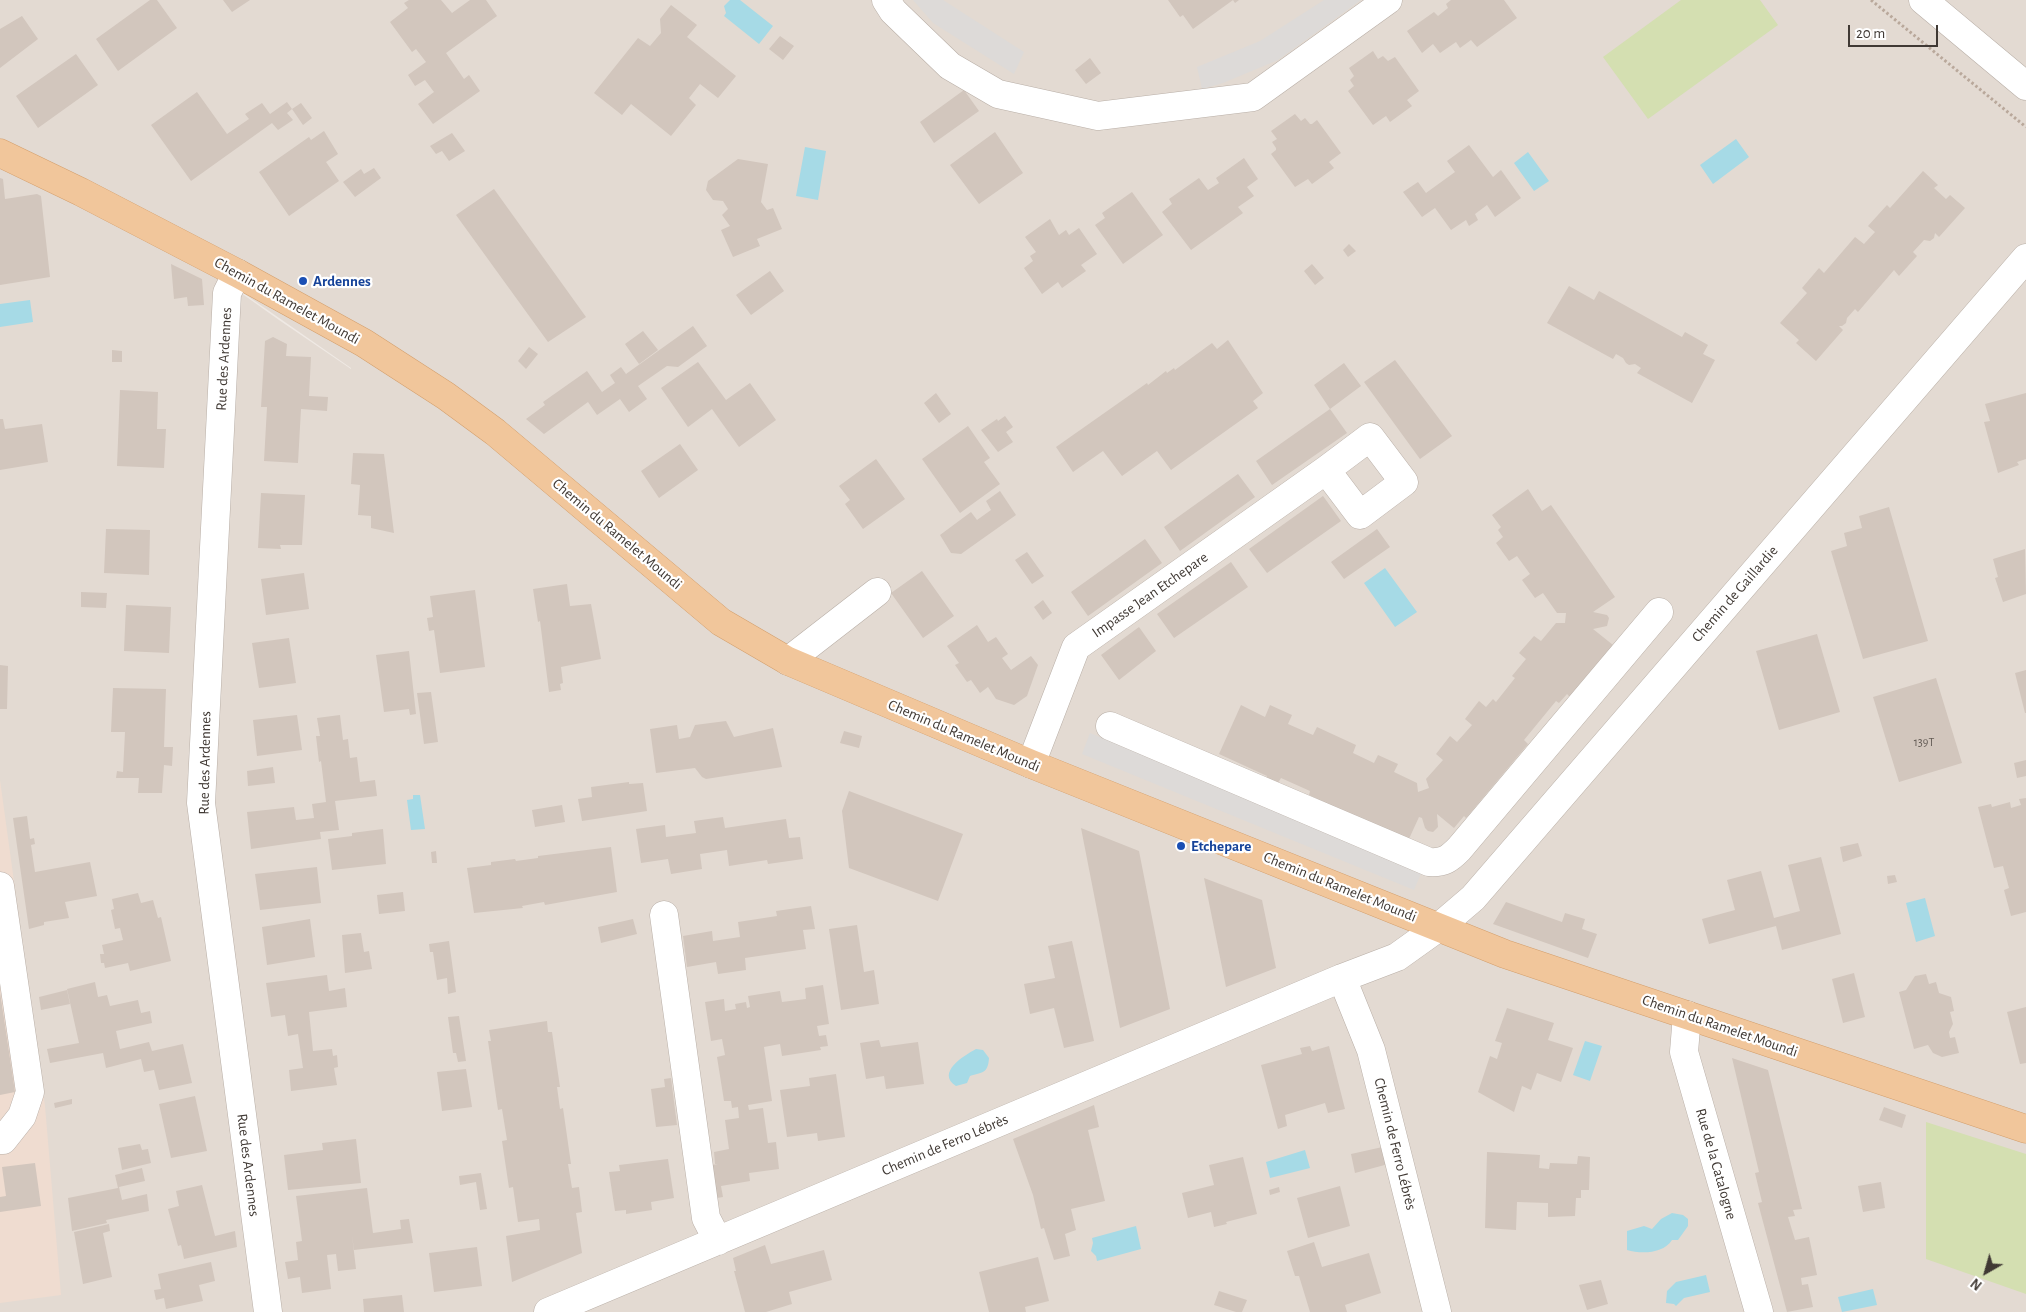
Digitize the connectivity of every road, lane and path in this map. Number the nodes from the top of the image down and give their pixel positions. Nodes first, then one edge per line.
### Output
1 (886, 0) edge
2 (1388, 0) edge
3 (1871, 0) edge
4 (1924, 0) edge
5 (2026, 86) edge
6 (2026, 127) edge
7 (0, 153) edge
8 (2026, 258) edge
9 (237, 273) junction
10 (1326, 470) dead end
11 (877, 592) dead end
12 (1660, 612) dead end
13 (788, 662) junction
14 (1110, 726) dead end
15 (1031, 764) junction
16 (0, 886) edge
17 (664, 915) dead end
18 (1439, 927) junction
19 (1342, 978) junction
20 (1687, 1015) junction
21 (2026, 1129) edge
22 (0, 1140) edge
23 (718, 1241) junction
24 (268, 1312) edge
25 (548, 1312) edge
26 (1437, 1312) edge
27 (1759, 1312) edge

1 - 2 street
3 - 6 path
4 - 5 street
7 - 9 main road, Chemin du Ramelet Moundi
8 - 18 street, Chemin de Gaillardie
9 - 13 main road, Chemin du Ramelet Moundi
9 - 24 street, Rue des Ardennes
10 - 15 street, Impasse Jean Etchepare
11 - 13 street
12 - 14 street
13 - 15 main road, Chemin du Ramelet Moundi
15 - 18 main road, Chemin du Ramelet Moundi
16 - 22 street
17 - 23 street
18 - 19 street, Chemin de Ferro Lébrès
18 - 20 main road, Chemin du Ramelet Moundi
19 - 23 street, Chemin de Ferro Lébrès
19 - 26 street, Chemin de Ferro Lébrès
20 - 21 main road, Chemin du Ramelet Moundi
20 - 27 street, Rue de la Catalogne
23 - 25 street, Chemin de Ferro Lébrès

